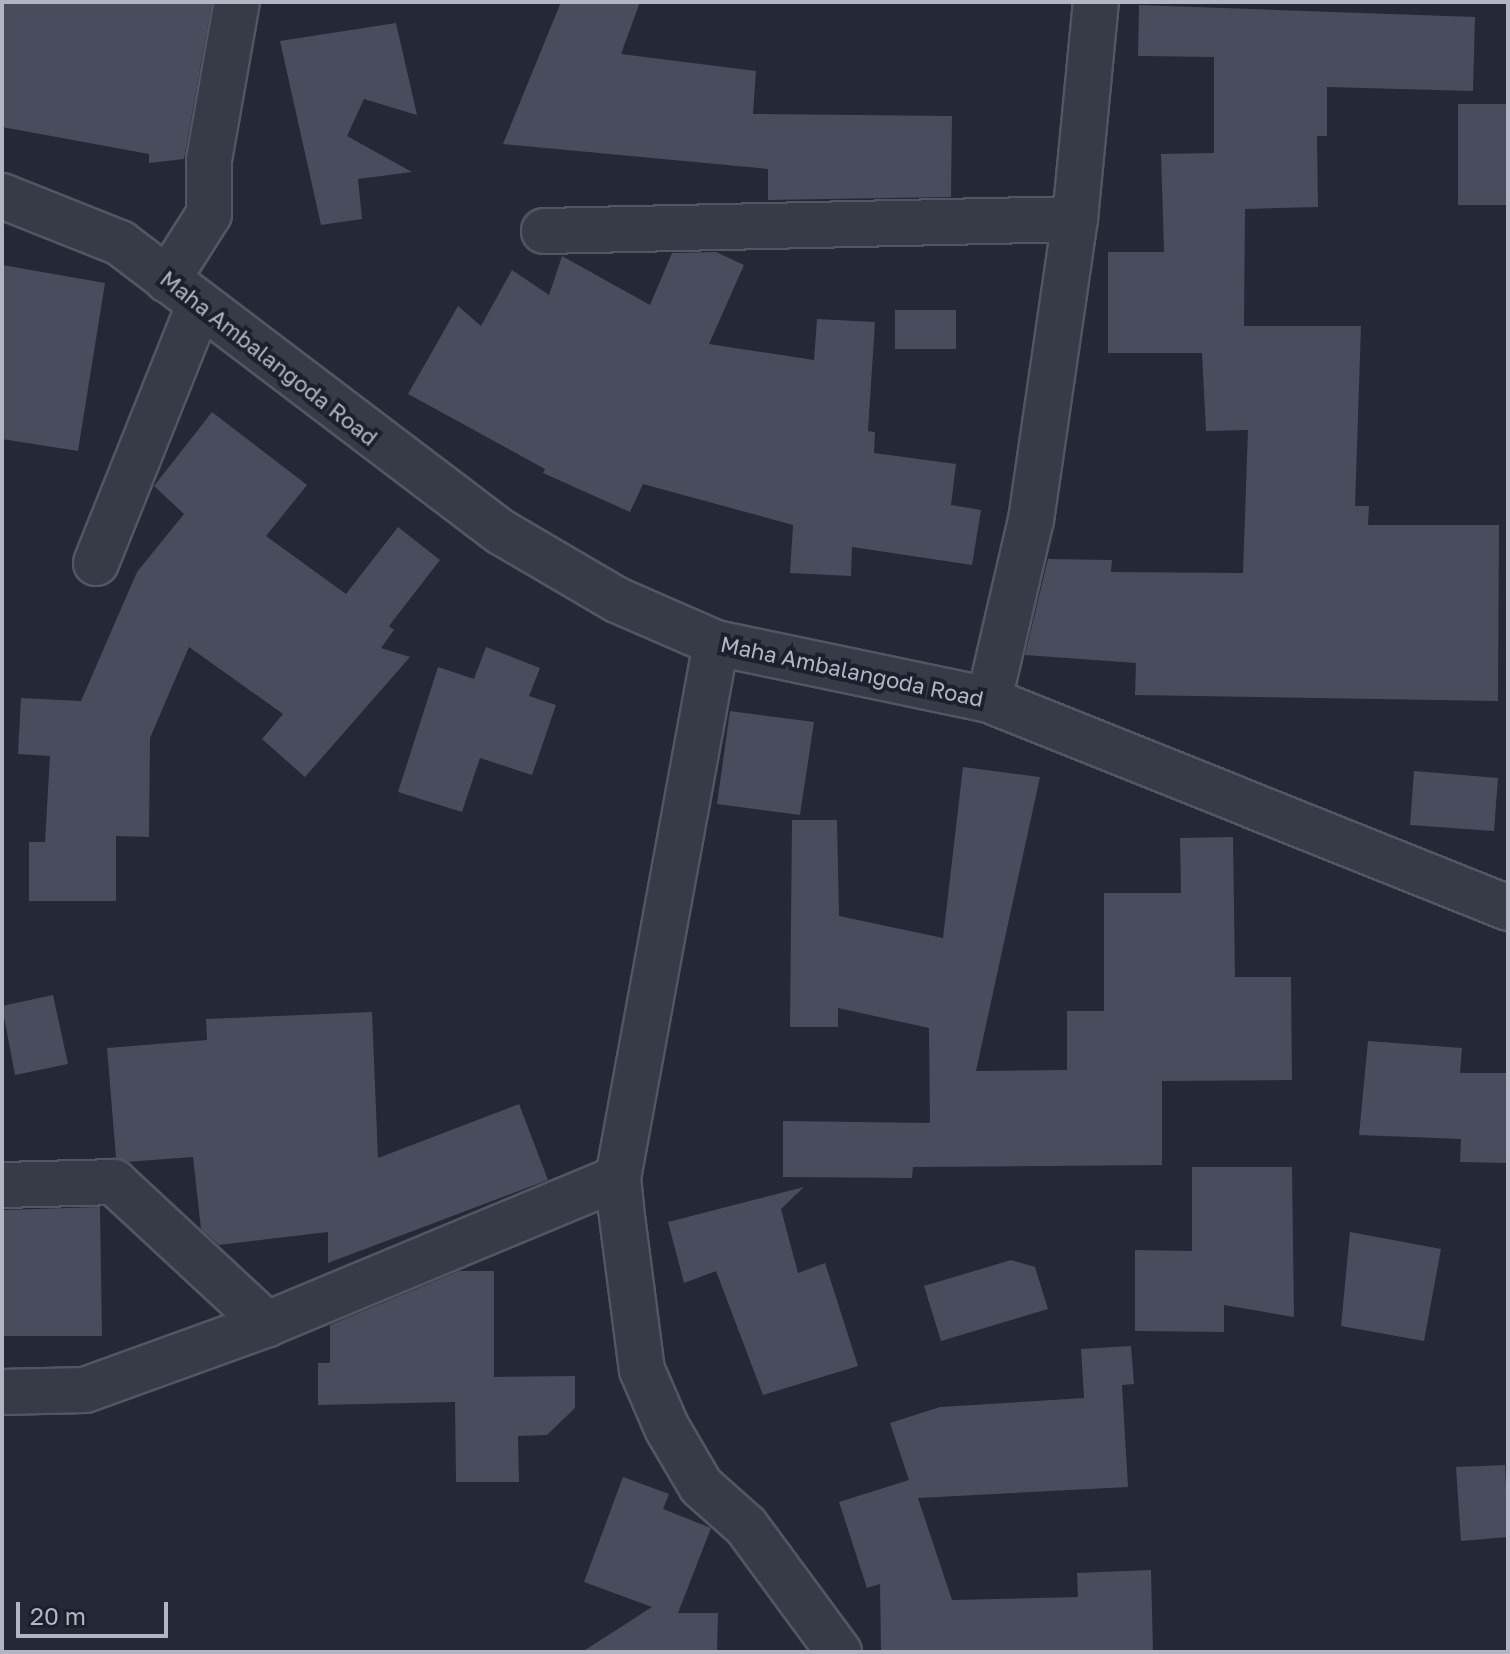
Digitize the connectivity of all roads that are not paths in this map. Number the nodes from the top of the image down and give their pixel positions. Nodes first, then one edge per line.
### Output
1 (237, 2) edge
2 (1096, 2) edge
3 (2, 196) edge
4 (1075, 219) junction
5 (544, 231) dead end
6 (183, 293) junction
7 (96, 563) dead end
8 (716, 643) junction
9 (989, 700) junction
10 (1508, 908) edge
11 (618, 1178) junction
12 (2, 1185) edge
13 (267, 1324) junction
14 (2, 1392) edge
15 (839, 1652) edge

1 - 6 street
2 - 4 street
3 - 6 street, Maha Ambalangoda Road
4 - 5 street
4 - 9 street
6 - 7 street
6 - 8 street, Maha Ambalangoda Road
8 - 9 street, Maha Ambalangoda Road
8 - 11 street
9 - 10 street, Maha Ambalangoda Road
11 - 13 street
11 - 15 street
12 - 13 street
13 - 14 street

